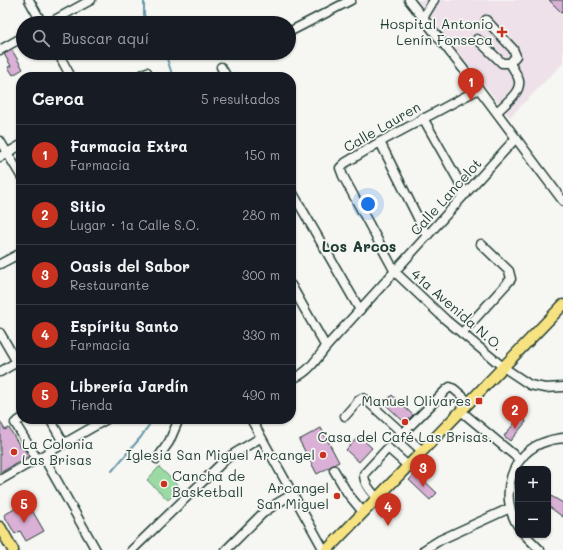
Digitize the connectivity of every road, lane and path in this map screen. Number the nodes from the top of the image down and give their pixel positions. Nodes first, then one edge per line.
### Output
1 (29, 0) edge
2 (91, 0) edge
3 (351, 0) edge
4 (409, 0) edge
5 (434, 0) edge
6 (38, 16) edge
7 (62, 16) edge
8 (423, 18) junction
9 (486, 20) dead end
10 (296, 28) edge
11 (477, 39) dead end
12 (16, 41) edge
13 (0, 50) edge
14 (62, 60) edge
15 (510, 63) junction
16 (221, 67) dead end
17 (68, 72) edge
18 (224, 72) edge
19 (479, 89) junction
20 (497, 112) junction
21 (423, 118) junction
22 (516, 138) junction
23 (0, 141) edge
24 (380, 142) junction
25 (16, 147) edge
26 (4, 155) edge
27 (16, 170) edge
28 (466, 194) junction
29 (296, 200) edge
30 (563, 201) edge
31 (427, 236) junction
32 (481, 244) dead end
33 (16, 256) edge
34 (0, 264) edge
35 (395, 272) junction
36 (296, 294) edge
37 (563, 305) edge
38 (360, 310) junction
39 (0, 333) edge
40 (462, 333) junction
41 (326, 346) junction
42 (16, 358) edge
43 (16, 366) edge
44 (503, 367) junction
45 (0, 372) edge
46 (296, 376) edge
47 (563, 387) edge
48 (470, 402) junction
49 (461, 411) junction
50 (345, 416) dead end
51 (16, 422) edge
52 (53, 424) edge
53 (98, 424) edge
54 (177, 424) edge
55 (253, 424) edge
56 (403, 433) junction
57 (260, 438) junction
58 (563, 438) edge
59 (64, 444) junction
60 (422, 451) junction
61 (40, 457) junction
62 (157, 459) dead end
63 (520, 460) junction
64 (408, 466) junction
65 (334, 470) dead end
66 (0, 480) edge
67 (293, 494) junction
68 (377, 498) junction
69 (510, 508) junction
70 (364, 512) junction
71 (515, 519) edge
72 (0, 527) edge
73 (528, 538) edge
74 (10, 549) edge
75 (96, 550) edge
76 (132, 550) edge
77 (226, 550) edge
78 (326, 550) edge
79 (424, 550) edge
80 (540, 550) edge

1 - 6 street
2 - 7 street
3 - 10 street
4 - 8 street
5 - 8 street
8 - 19 street
9 - 15 street
11 - 15 street
12 - 13 street
14 - 17 street
15 - 20 street
16 - 18 street
19 - 20 street
19 - 21 street, Calle Lauren
20 - 22 street
21 - 24 street, Calle Lauren
21 - 28 street
22 - 28 street, Calle Lancelot
22 - 30 street
23 - 26 street
24 - 31 street
24 - 35 street, Calle Lauren
25 - 26 street
26 - 27 street
28 - 31 street, Calle Lancelot
29 - 38 street
31 - 35 street, Calle Lancelot
32 - 40 street
33 - 34 street
35 - 38 street, Calle Lancelot
35 - 40 street, 41a Avenida N.O.
36 - 41 street
37 - 44 main road
38 - 41 street, Calle Lancelot
39 - 42 street
40 - 44 street, 41a Avenida N.O.
41 - 46 street, Calle Lancelot
43 - 45 street
44 - 47 street, 41a Avenida N.O.
44 - 48 main road
48 - 49 main road
48 - 56 street
49 - 60 main road
49 - 63 street
50 - 56 street
51 - 61 street
52 - 59 street
53 - 59 street
54 - 62 street
55 - 57 street
56 - 60 street
57 - 67 street
57 - 76 street
58 - 63 street
59 - 61 street
60 - 64 main road
61 - 66 street
61 - 75 street
63 - 69 street
64 - 68 main road
64 - 68 street
65 - 70 street
67 - 77 street
67 - 78 street
68 - 70 main road
69 - 71 street
69 - 79 street
70 - 78 main road
72 - 74 main road
73 - 80 street

